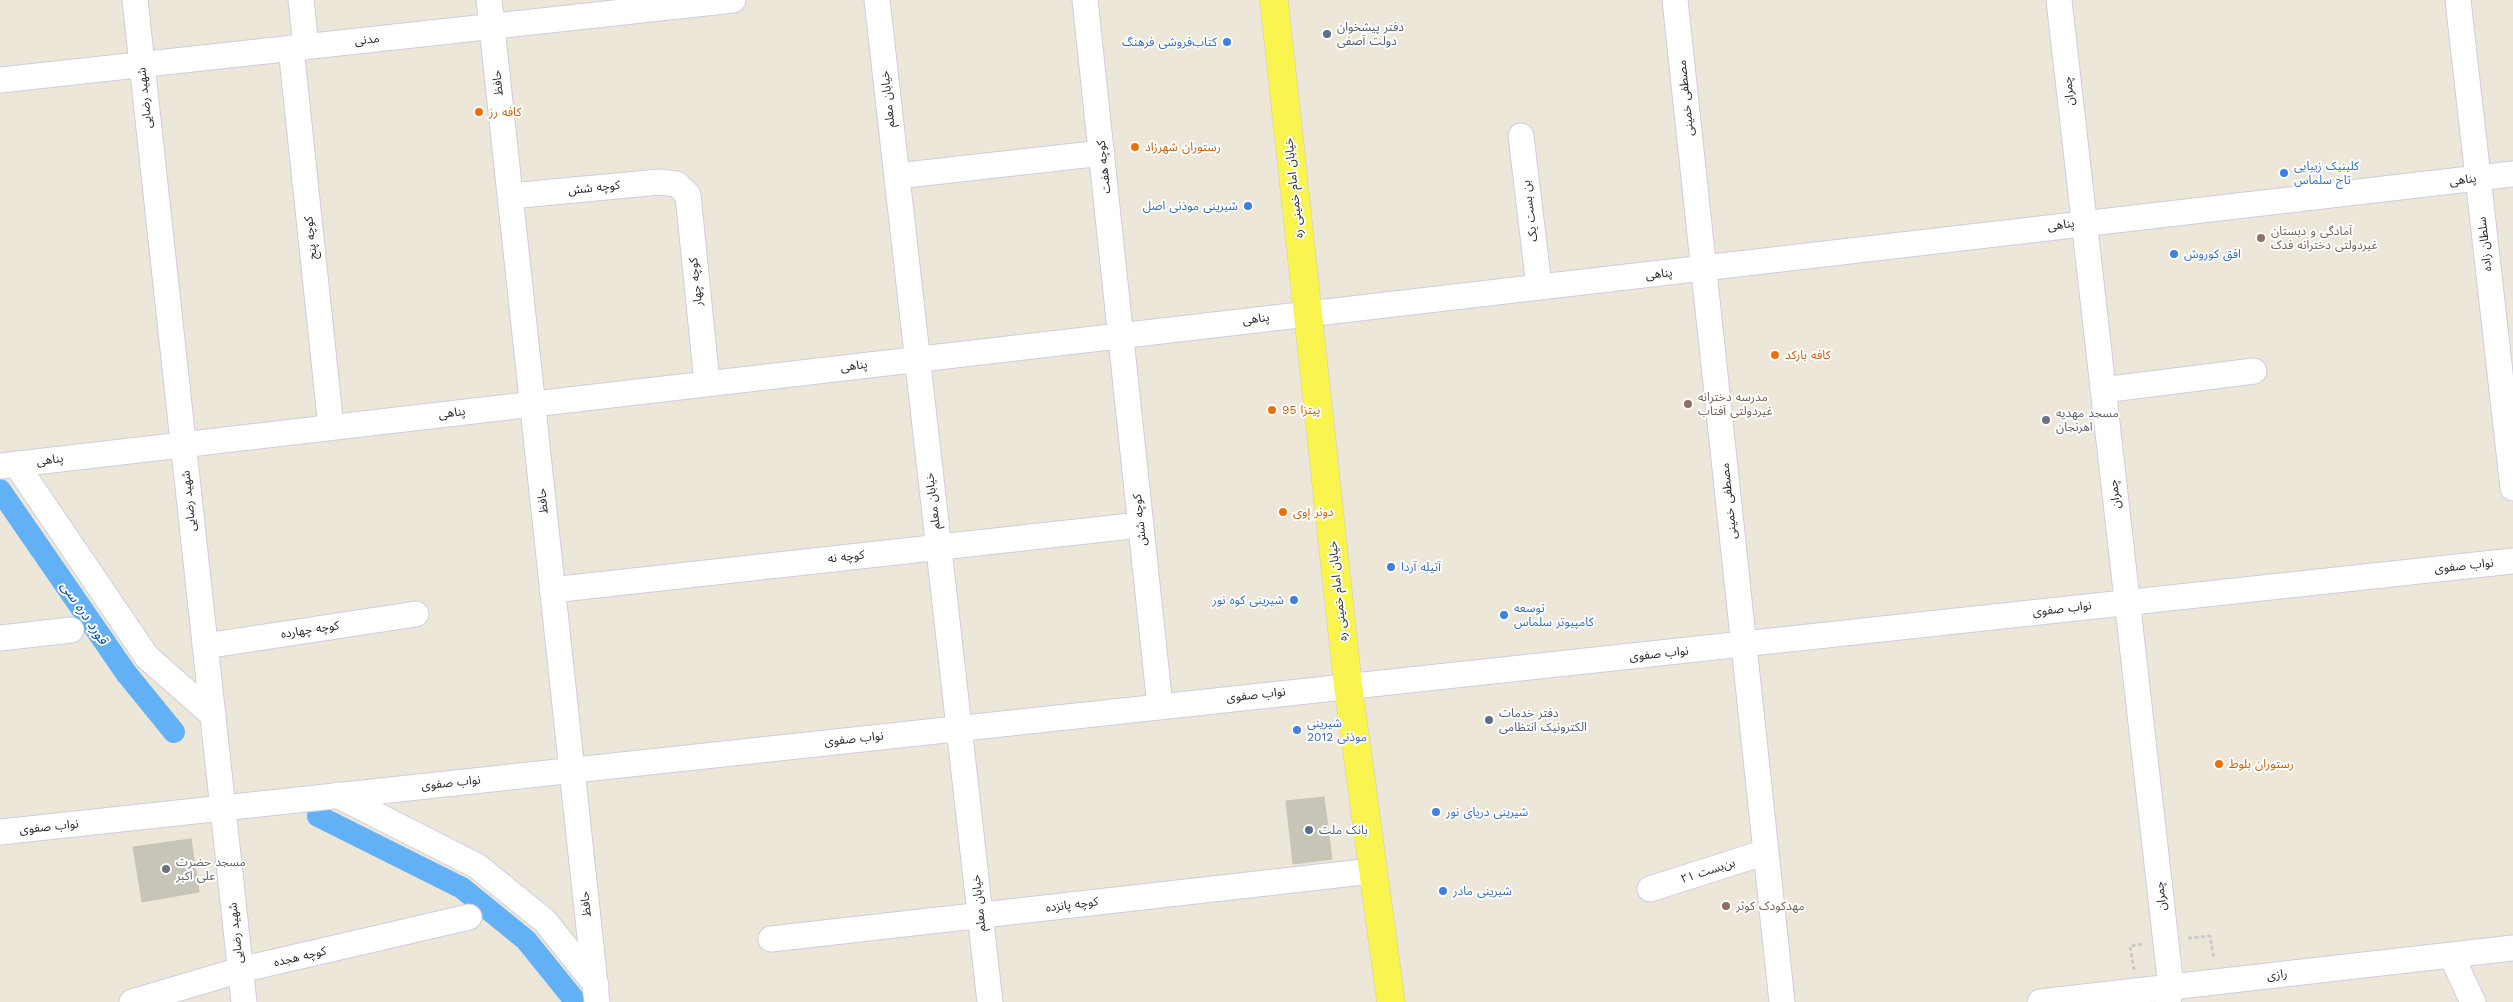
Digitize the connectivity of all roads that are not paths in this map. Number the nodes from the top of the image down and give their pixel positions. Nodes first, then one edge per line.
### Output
1 (135, 0) edge
2 (301, 0) edge
3 (489, 0) edge
4 (733, 0) edge
5 (877, 0) edge
6 (1085, 0) edge
7 (1274, 0) edge
8 (1675, 0) edge
9 (2059, 0) edge
10 (2458, 0) edge
11 (680, 3) edge
12 (491, 26) junction
13 (299, 47) junction
14 (142, 64) junction
15 (0, 80) edge
16 (1521, 136) dead end
17 (1102, 152) junction
18 (2513, 174) edge
19 (897, 176) junction
20 (2478, 178) junction
21 (677, 184) joint
22 (510, 196) junction
23 (2084, 223) junction
24 (1704, 270) junction
25 (1538, 286) junction
26 (1308, 313) junction
27 (1119, 335) junction
28 (917, 359) junction
29 (2254, 371) dead end
30 (707, 383) junction
31 (2103, 390) junction
32 (532, 404) junction
33 (331, 427) junction
34 (183, 444) junction
35 (8, 465) edge
36 (2513, 488) edge
37 (1140, 525) junction
38 (939, 547) junction
39 (2513, 560) edge
40 (552, 590) junction
41 (2127, 601) junction
42 (416, 614) dead end
43 (71, 630) dead end
44 (0, 638) edge
45 (1744, 645) junction
46 (205, 646) junction
47 (1348, 685) junction
48 (1160, 706) junction
49 (213, 715) junction
50 (959, 728) junction
51 (572, 770) junction
52 (337, 795) junction
53 (223, 809) junction
54 (0, 832) edge
55 (1766, 852) junction
56 (1372, 871) junction
57 (1650, 889) dead end
58 (980, 916) junction
59 (469, 917) dead end
60 (771, 939) dead end
61 (2513, 948) edge
62 (2451, 955) junction
63 (240, 970) junction
64 (599, 996) edge
65 (2172, 997) edge
66 (132, 1002) edge
67 (244, 1002) edge
68 (990, 1002) edge
69 (1390, 1002) edge
70 (1782, 1002) edge
71 (2040, 1002) edge
72 (2473, 1002) edge

1 - 14 street, شهید رضایی
2 - 13 street
3 - 12 street, حافظ
4 - 11 street, مدنی
5 - 19 street, خیابان معلم
6 - 17 street, کوچه هفت
7 - 26 main road, خیابان امام خمینی ره
8 - 24 street, مصطفی خمینی
9 - 23 street, چمران
10 - 20 street, سلطان زاده
11 - 12 street, مدنی
12 - 13 street, مدنی
12 - 22 street, حافظ
13 - 14 street, مدنی
13 - 33 street, کوچه پنج
14 - 15 street, مدنی
14 - 34 street, شهید رضایی
16 - 25 street, بن بست یک
17 - 19 street
17 - 27 street, کوچه هفت
18 - 20 street, پناهی
19 - 28 street, خیابان معلم
20 - 23 street, پناهی
20 - 36 street, سلطان زاده
21 - 22 street, کوچه شش
21 - 30 street, کوچه چهار
22 - 32 street, حافظ
23 - 24 street, پناهی
23 - 31 street, چمران
24 - 25 street, پناهی
24 - 45 street, مصطفی خمینی
25 - 26 street, پناهی
26 - 27 street, پناهی
26 - 47 main road, خیابان امام خمینی ره
27 - 28 street, پناهی
27 - 37 street, کوچه شش
28 - 30 street, پناهی
28 - 38 street, خیابان معلم
29 - 31 street
30 - 32 street, پناهی
31 - 41 street, چمران
32 - 33 street, پناهی
32 - 40 street, حافظ
33 - 34 street, پناهی
34 - 35 street, پناهی
34 - 46 street, شهید رضایی
35 - 49 street
37 - 38 street, کوچه نه
37 - 48 street, کوچه شش
38 - 40 street, کوچه نه
38 - 50 street, خیابان معلم
39 - 41 street, نواب صفوی
40 - 51 street, حافظ
41 - 45 street, نواب صفوی
41 - 65 street, چمران
42 - 46 street, کوچه چهارده
43 - 44 street
45 - 47 street, نواب صفوی
45 - 55 street, مصطفی خمینی
46 - 49 street, شهید رضایی
47 - 48 street, نواب صفوی
47 - 56 main road, خیابان امام خمینی ره
48 - 50 street, نواب صفوی
49 - 53 street, شهید رضایی
50 - 51 street, نواب صفوی
50 - 58 street, خیابان معلم
51 - 52 street, نواب صفوی
51 - 64 street, حافظ
52 - 53 street, نواب صفوی
52 - 64 street
53 - 54 street, نواب صفوی
53 - 63 street, شهید رضایی
55 - 57 street, بن‌بست ۲۱
55 - 70 street, مصطفی خمینی
56 - 58 street, کوچه پانزده
56 - 69 main road, خیابان امام خمینی ره
58 - 60 street, کوچه پانزده
58 - 68 street, خیابان معلم
59 - 63 street, کوچه هجده
61 - 62 street, رازی
62 - 65 street, رازی
62 - 72 street
63 - 66 street, کوچه هجده
63 - 67 street, شهید رضایی
65 - 71 street, رازی

